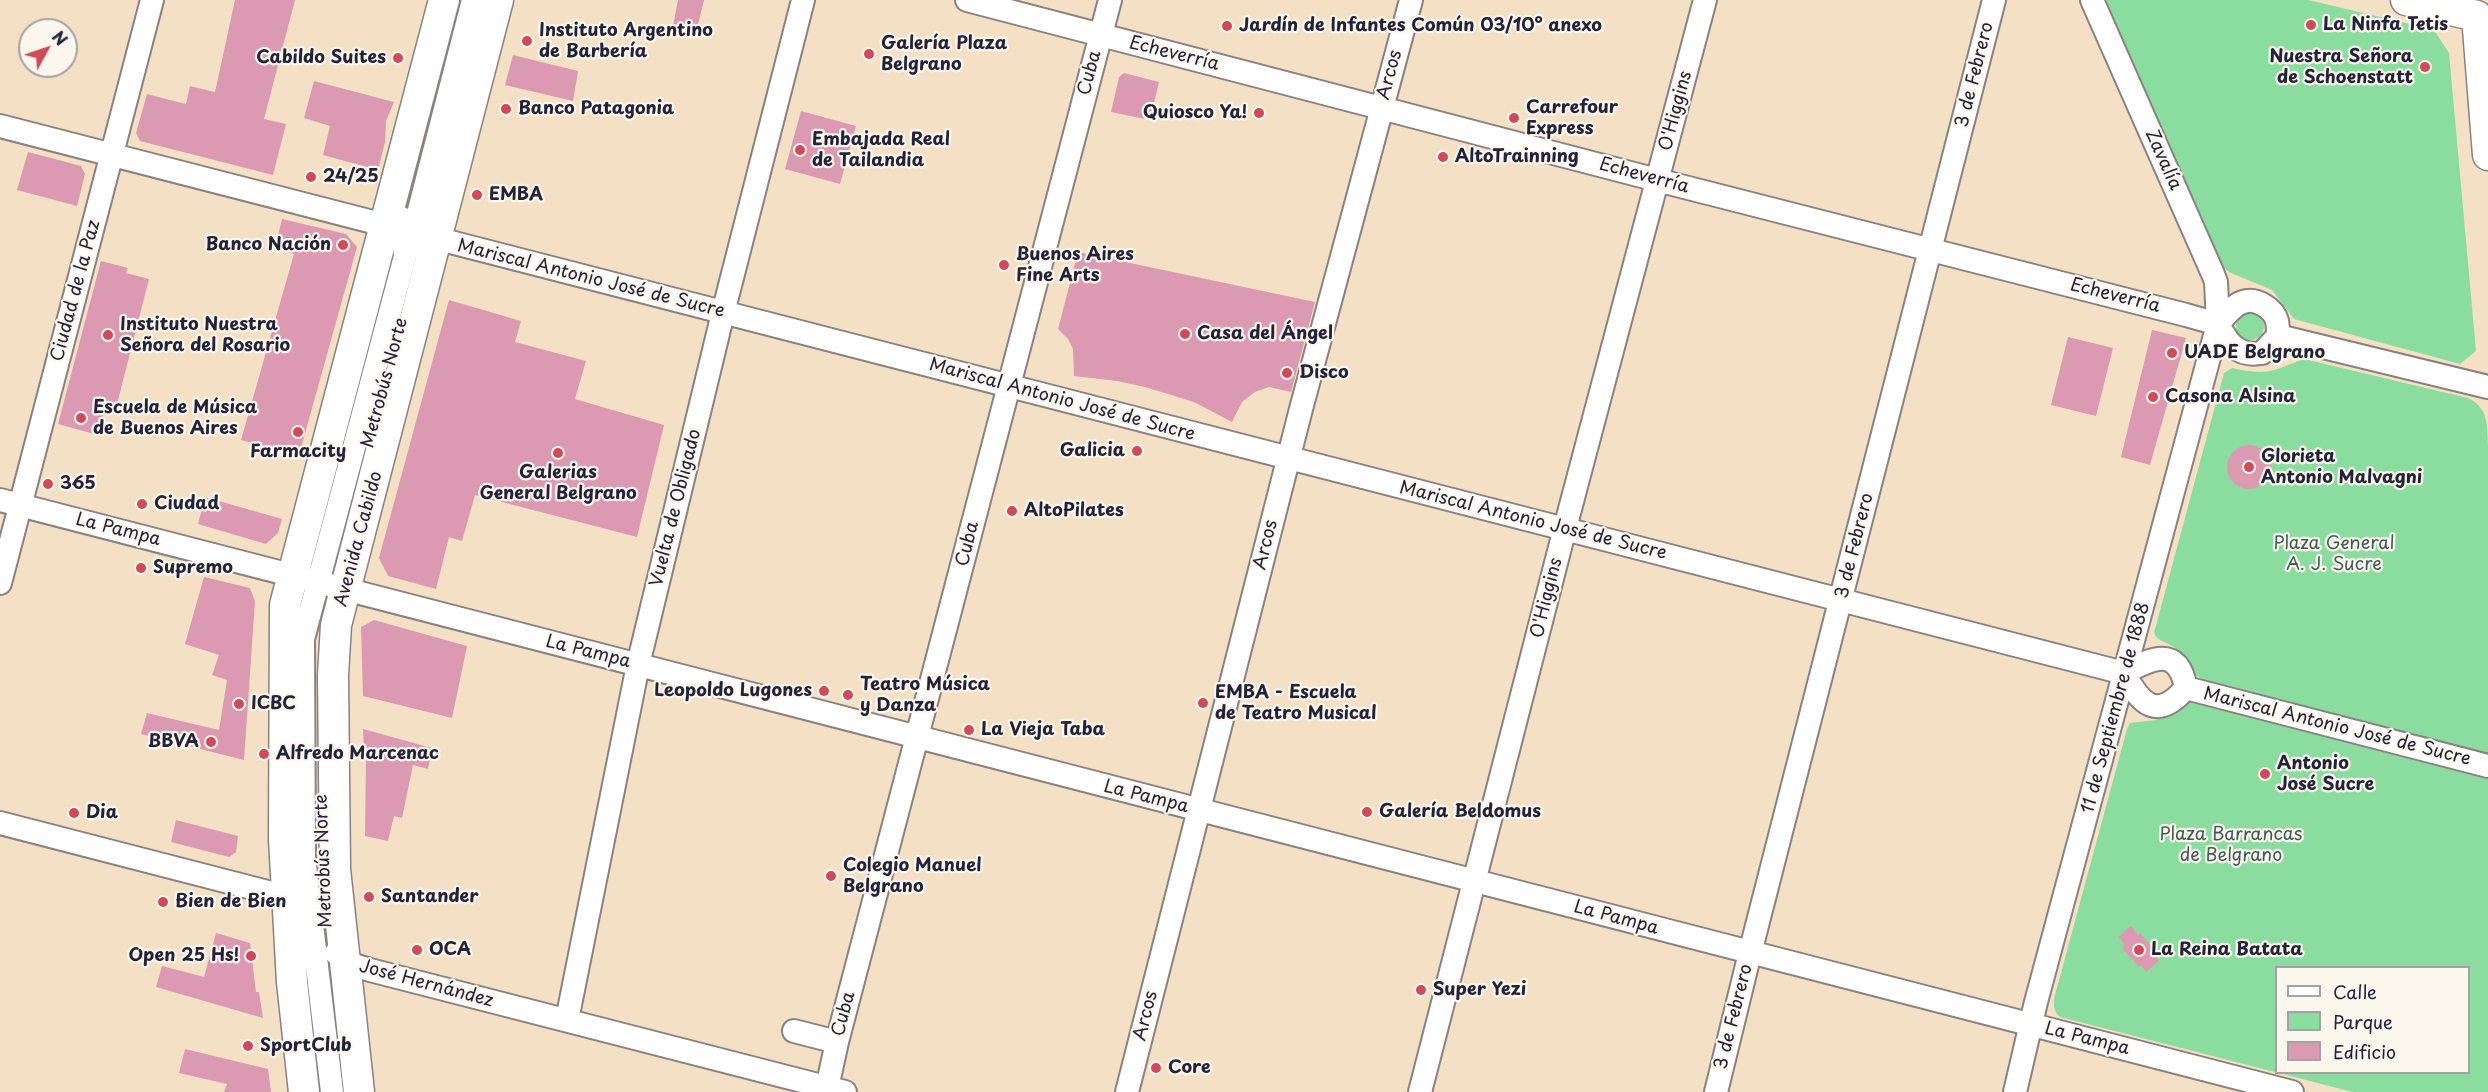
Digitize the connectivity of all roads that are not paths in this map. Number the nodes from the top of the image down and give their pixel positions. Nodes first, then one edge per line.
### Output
1 (152, 0) edge
2 (444, 0) edge
3 (457, 0) edge
4 (473, 0) edge
5 (498, 0) edge
6 (803, 0) edge
7 (967, 0) edge
8 (1110, 0) edge
9 (1411, 0) edge
10 (1705, 0) edge
11 (1994, 0) edge
12 (2092, 0) edge
13 (2406, 0) edge
14 (2482, 17) edge
15 (1100, 35) junction
16 (1382, 107) junction
17 (0, 126) edge
18 (2488, 142) edge
19 (113, 154) junction
20 (1657, 180) junction
21 (411, 232) junction
22 (1931, 250) junction
23 (723, 313) junction
24 (2218, 324) junction
25 (2278, 336) junction
26 (1009, 386) junction
27 (2488, 387) edge
28 (1289, 459) junction
29 (9, 503) edge
30 (1565, 528) junction
31 (0, 583) edge
32 (322, 584) junction
33 (1841, 602) junction
34 (638, 665) junction
35 (2124, 674) junction
36 (2186, 688) junction
37 (918, 738) junction
38 (2488, 766) edge
39 (1198, 810) junction
40 (0, 823) edge
41 (1475, 881) junction
42 (287, 897) junction
43 (311, 926) junction
44 (335, 952) junction
45 (1750, 953) junction
46 (567, 1020) junction
47 (2031, 1025) junction
48 (795, 1031) dead end
49 (837, 1042) junction
50 (836, 1090) edge
51 (304, 1092) edge
52 (332, 1092) edge
53 (346, 1092) edge
54 (359, 1092) edge
55 (1127, 1092) edge
56 (1420, 1092) edge
57 (1716, 1092) edge
58 (2015, 1092) edge
59 (2292, 1092) edge

1 - 19 street, Ciudad de la Paz
2 - 21 main road, Avenida Cabildo
3 - 21 street
4 - 21 street
5 - 21 main road, Avenida Cabildo
6 - 23 street, Vuelta de Obligado
7 - 15 street, Echeverría
8 - 15 street, Cuba
9 - 16 street, Arcos
10 - 20 street, O'Higgins
11 - 22 street, 3 de Febrero
12 - 24 street, Zavalía
13 - 14 main road
14 - 18 main road
15 - 16 street, Echeverría
15 - 26 street, Cuba
16 - 20 street, Echeverría
16 - 28 street, Arcos
17 - 19 street, Mariscal Antonio José de Sucre
19 - 21 street, Mariscal Antonio José de Sucre
19 - 29 street, Ciudad de la Paz
20 - 22 street, Echeverría
20 - 30 street, O'Higgins
21 - 23 street, Mariscal Antonio José de Sucre
21 - 32 main road, Avenida Cabildo
21 - 32 main road, Avenida Cabildo
22 - 24 street, Echeverría
22 - 33 street, 3 de Febrero
23 - 26 street, Mariscal Antonio José de Sucre
23 - 34 street, Vuelta de Obligado
24 - 25 street
24 - 25 street
24 - 35 street, 11 de Septiembre de 1888
25 - 27 street
26 - 28 street, Mariscal Antonio José de Sucre
26 - 37 street, Cuba
28 - 30 street, Mariscal Antonio José de Sucre
28 - 39 street, Arcos
29 - 31 street, Ciudad de la Paz
29 - 32 street, La Pampa
30 - 33 street, Mariscal Antonio José de Sucre
30 - 41 street, O'Higgins
32 - 34 street, La Pampa
32 - 42 main road, Avenida Cabildo
32 - 43 street, Metrobús Norte
32 - 44 main road, Avenida Cabildo
33 - 35 street, Mariscal Antonio José de Sucre
33 - 45 street, 3 de Febrero
34 - 37 street, La Pampa
34 - 46 street, Vuelta de Obligado
35 - 36 street, Mariscal Antonio José de Sucre
35 - 36 street, Mariscal Antonio José de Sucre
35 - 47 street, 11 de Septiembre de 1888
36 - 38 street, Mariscal Antonio José de Sucre
37 - 39 street, La Pampa
37 - 49 street, Cuba
39 - 41 street, La Pampa
39 - 55 street, Arcos
40 - 42 street
41 - 45 street, La Pampa
41 - 56 street, O'Higgins
42 - 43 street
42 - 51 main road, Avenida Cabildo
43 - 44 street
43 - 52 street, Metrobús Norte
44 - 46 street, José Hernández
44 - 53 street, Metrobús Norte
44 - 54 main road, Avenida Cabildo
45 - 47 street, La Pampa
45 - 57 street, 3 de Febrero
46 - 50 street, José Hernández
47 - 58 street, 11 de Septiembre de 1888
47 - 59 street, La Pampa
48 - 49 street
49 - 50 street, Cuba

